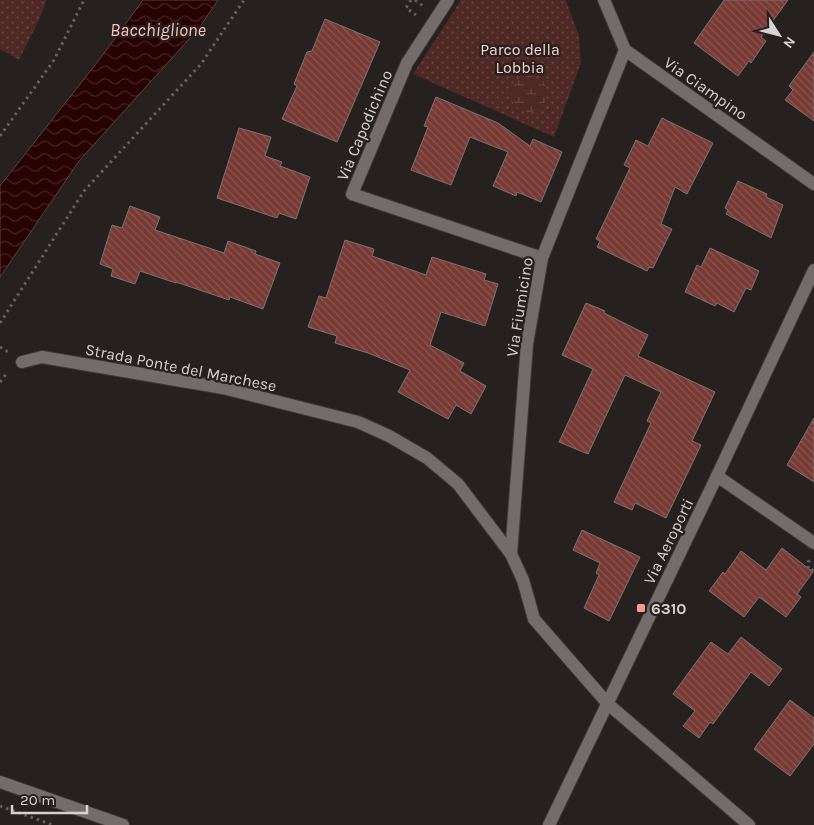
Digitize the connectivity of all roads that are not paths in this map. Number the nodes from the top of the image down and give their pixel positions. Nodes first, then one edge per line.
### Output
1 (448, 0) edge
2 (604, 0) edge
3 (624, 50) junction
4 (814, 184) edge
5 (542, 258) junction
6 (814, 270) edge
7 (22, 362) dead end
8 (717, 476) junction
9 (814, 543) edge
10 (511, 554) junction
11 (608, 704) junction
12 (0, 782) edge
13 (123, 825) edge
14 (549, 825) edge
15 (749, 825) edge

1 - 5 street, Via Capodichino
2 - 3 street
3 - 4 street, Via Ciampino
3 - 5 street, Via Fiumicino
5 - 10 street, Via Fiumicino
6 - 8 street, Via Aeroporti
7 - 10 street, Strada Ponte del Marchese
8 - 9 street
8 - 11 street, Via Aeroporti
10 - 11 street, Strada Ponte del Marchese
11 - 14 street, Via Aeroporti
11 - 15 street, Strada Ponte del Marchese
12 - 13 street

